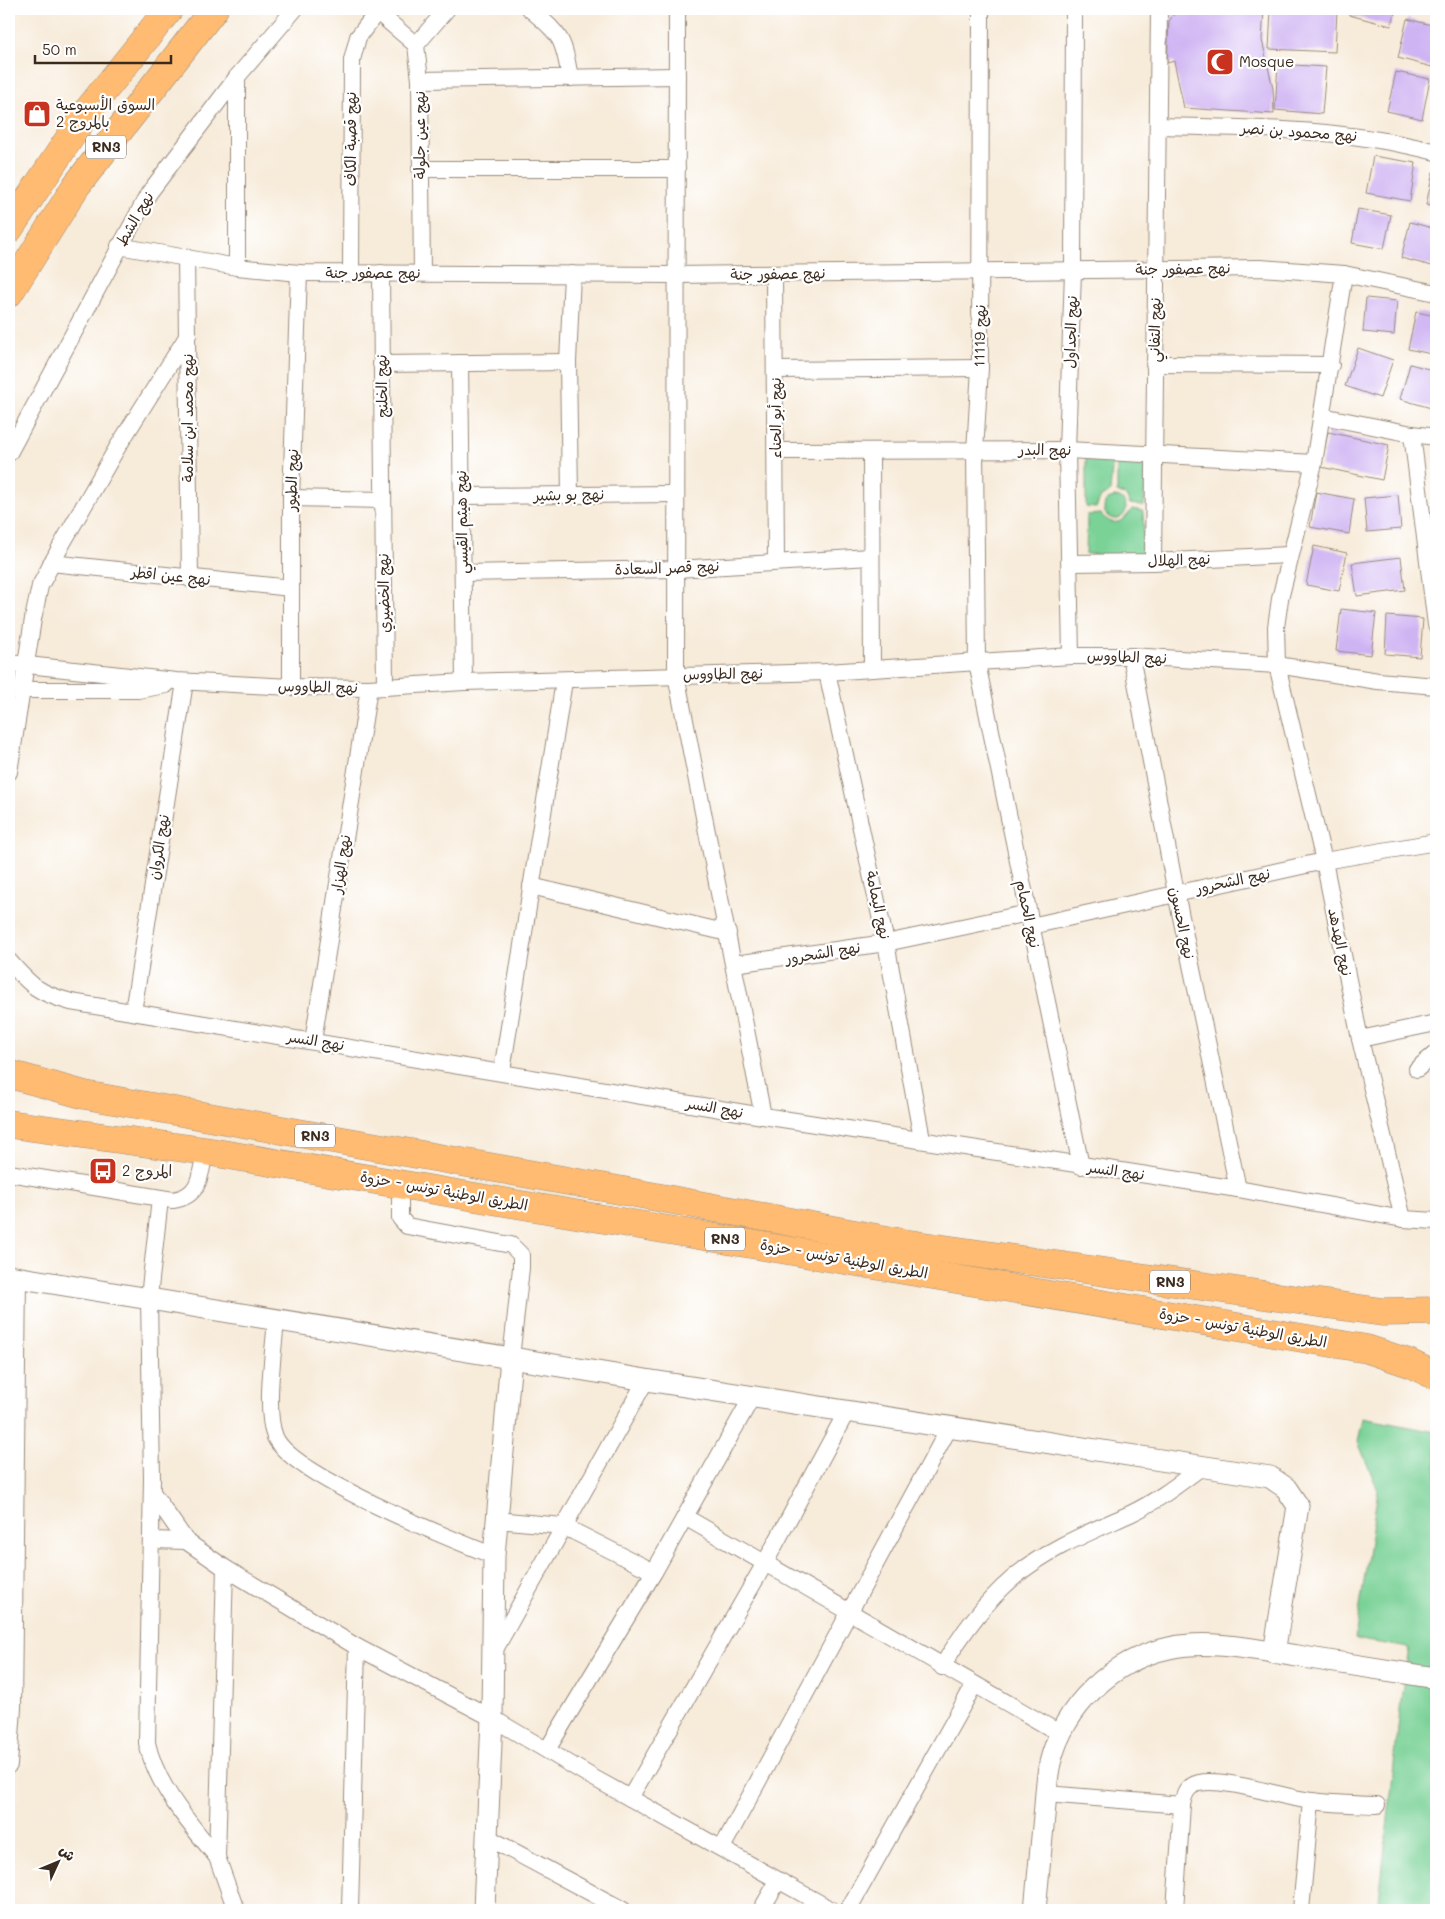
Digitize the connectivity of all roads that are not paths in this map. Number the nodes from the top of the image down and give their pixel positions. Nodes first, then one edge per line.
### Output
1 (169, 9) edge
2 (214, 9) edge
3 (296, 9) edge
4 (448, 9) edge
5 (530, 9) edge
6 (678, 9) edge
7 (981, 9) edge
8 (1074, 9) edge
9 (1159, 9) edge
10 (376, 10) edge
11 (416, 45) junction
12 (677, 76) junction
13 (237, 77) junction
14 (570, 78) junction
15 (420, 80) junction
16 (1159, 126) junction
17 (1436, 152) edge
18 (420, 169) junction
19 (676, 169) junction
20 (9, 229) edge
21 (119, 246) junction
22 (186, 257) junction
23 (237, 267) junction
24 (1155, 269) junction
25 (1073, 271) junction
26 (981, 272) junction
27 (299, 273) junction
28 (351, 273) junction
29 (381, 273) junction
30 (422, 273) junction
31 (572, 274) junction
32 (774, 274) junction
33 (1344, 274) junction
34 (676, 275) junction
35 (9, 293) edge
36 (1436, 293) edge
37 (188, 335) junction
38 (568, 362) junction
39 (460, 363) junction
40 (381, 364) junction
41 (1154, 364) junction
42 (1330, 365) junction
43 (980, 368) junction
44 (776, 370) junction
45 (1322, 416) junction
46 (1412, 434) junction
47 (1436, 437) edge
48 (1067, 450) junction
49 (776, 451) junction
50 (975, 451) junction
51 (9, 452) edge
52 (871, 452) junction
53 (1153, 453) junction
54 (1314, 463) junction
55 (676, 494) junction
56 (570, 495) junction
57 (462, 496) junction
58 (290, 498) junction
59 (383, 500) junction
60 (1289, 555) junction
61 (870, 557) junction
62 (776, 561) junction
63 (1152, 562) junction
64 (1070, 563) junction
65 (51, 564) junction
66 (677, 569) junction
67 (463, 573) junction
68 (190, 579) junction
69 (291, 588) junction
70 (1436, 625) edge
71 (1071, 656) junction
72 (1131, 656) junction
73 (9, 662) edge
74 (977, 662) junction
75 (25, 665) junction
76 (1277, 665) junction
77 (872, 669) junction
78 (827, 672) junction
79 (676, 675) junction
80 (180, 681) junction
81 (564, 681) junction
82 (464, 682) junction
83 (1436, 686) edge
84 (291, 687) junction
85 (377, 687) junction
86 (22, 690) junction
87 (9, 772) edge
88 (1436, 842) edge
89 (1324, 861) junction
90 (532, 886) junction
91 (1176, 893) junction
92 (1030, 920) junction
93 (728, 933) junction
94 (886, 943) junction
95 (9, 961) edge
96 (734, 964) junction
97 (133, 1012) junction
98 (1436, 1023) edge
99 (1360, 1039) junction
100 (313, 1040) junction
101 (1436, 1053) edge
102 (1417, 1069) dead end
103 (502, 1071) junction
104 (9, 1074) edge
105 (763, 1116) junction
106 (9, 1124) edge
107 (922, 1139) junction
108 (206, 1151) junction
109 (1081, 1166) junction
110 (9, 1173) edge
111 (400, 1183) junction
112 (1238, 1189) junction
113 (160, 1199) junction
114 (1403, 1219) junction
115 (1436, 1221) edge
116 (13, 1277) edge
117 (149, 1297) junction
118 (1436, 1311) edge
119 (1382, 1312) junction
120 (276, 1319) junction
121 (1436, 1329) edge
122 (1367, 1349) junction
123 (511, 1358) junction
124 (1436, 1360) edge
125 (1436, 1376) edge
126 (646, 1380) junction
127 (752, 1397) junction
128 (847, 1411) junction
129 (949, 1428) junction
130 (1203, 1466) junction
131 (152, 1492) junction
132 (685, 1517) junction
133 (496, 1520) junction
134 (563, 1526) junction
135 (151, 1540) junction
136 (186, 1541) junction
137 (494, 1556) junction
138 (765, 1563) junction
139 (225, 1568) junction
140 (654, 1572) junction
141 (849, 1612) junction
142 (357, 1646) junction
143 (1274, 1652) junction
144 (493, 1653) junction
145 (942, 1667) junction
146 (1436, 1678) edge
147 (974, 1685) junction
148 (492, 1718) junction
149 (1060, 1734) junction
150 (546, 1750) junction
151 (9, 1764) edge
152 (1046, 1794) junction
153 (630, 1798) junction
154 (1311, 1801) junction
155 (1182, 1805) junction
156 (1377, 1805) dead end
157 (487, 1837) junction
158 (722, 1848) junction
159 (217, 1857) junction
160 (778, 1881) junction
161 (236, 1910) edge
162 (350, 1910) edge
163 (484, 1910) edge
164 (623, 1910) edge
165 (762, 1910) edge
166 (832, 1910) edge
167 (848, 1910) edge
168 (1035, 1910) edge
169 (1175, 1910) edge
170 (1301, 1910) edge

1 - 20 highway, RN3
2 - 35 highway, RN3
3 - 13 street, نهج الشط
4 - 11 street
5 - 14 street
6 - 12 street
7 - 26 street, نهج 11119
8 - 25 street, نهج الجداول
9 - 16 street, نهج التفاني
10 - 11 street
10 - 28 street, نهج قصبة الكاف
11 - 15 street, نهج عين جلولة
12 - 14 street
12 - 19 street
13 - 21 street, نهج الشط
13 - 23 street
14 - 15 street
15 - 18 street, نهج عين جلولة
16 - 17 street, نهج محمود بن نصر
16 - 24 street, نهج التفاني
18 - 19 street
18 - 30 street, نهج عين جلولة
19 - 34 street
21 - 22 street, نهج عصفور جنة
21 - 51 street, نهج الشط
22 - 23 street, نهج عصفور جنة
22 - 37 street, نهج محمد ابن سلامة
23 - 27 street, نهج عصفور جنة
24 - 25 street, نهج عصفور جنة
24 - 33 street, نهج عصفور جنة
24 - 41 street, نهج التفاني
25 - 26 street, نهج عصفور جنة
25 - 48 street, نهج الجداول
26 - 32 street, نهج عصفور جنة
26 - 43 street, نهج 11119
27 - 28 street, نهج عصفور جنة
27 - 58 street, نهج الطيور
28 - 29 street, نهج عصفور جنة
29 - 30 street, نهج عصفور جنة
29 - 40 street, نهج الخلنج
30 - 31 street, نهج عصفور جنة
31 - 34 street, نهج عصفور جنة
31 - 38 street
32 - 34 street, نهج عصفور جنة
32 - 44 street, نهج أبو الحناء
33 - 36 street, نهج عصفور جنة
33 - 42 street, نهج الهدهد
34 - 55 street
37 - 65 street
37 - 68 street, نهج محمد ابن سلامة
38 - 39 street
38 - 56 street
39 - 40 street
39 - 57 street, نهج هيثم القيسي
40 - 59 street, نهج الخلنج
41 - 42 street
41 - 53 street, نهج التفاني
42 - 45 street, نهج الهدهد
43 - 44 street
43 - 50 street, نهج 11119
44 - 49 street, نهج أبو الحناء
45 - 46 street
45 - 54 street, نهج الهدهد
46 - 47 street
46 - 70 street
48 - 50 street, نهج البدر
48 - 53 street, نهج البدر
48 - 64 street, نهج الجداول
49 - 52 street, نهج البدر
49 - 62 street, نهج أبو الحناء
50 - 52 street, نهج البدر
50 - 74 street, نهج 11119
52 - 61 street
53 - 54 street, نهج البدر
53 - 63 street, نهج التفاني
54 - 60 street, نهج الهدهد
55 - 56 street, نهج بو بشير
55 - 66 street
56 - 57 street, نهج بو بشير
57 - 67 street, نهج هيثم القيسي
58 - 59 street
58 - 69 street, نهج الطيور
59 - 85 street, نهج الخضيري
60 - 63 street, نهج الهلال
60 - 76 street, نهج الهدهد
61 - 62 street, نهج قصر السعادة
61 - 77 street
62 - 66 street, نهج قصر السعادة
63 - 64 street, نهج الهلال
64 - 71 street, نهج الجداول
65 - 68 street, نهج عين اقطر
65 - 75 street
66 - 67 street, نهج قصر السعادة
66 - 79 street
67 - 82 street, نهج هيثم القيسي
68 - 69 street, نهج عين اقطر
69 - 84 street, نهج الطيور
71 - 72 street, نهج الطاووس
71 - 74 street, نهج الطاووس
72 - 76 street, نهج الطاووس
72 - 91 street, نهج الحسون
73 - 75 street, نهج الطاووس
74 - 77 street, نهج الطاووس
74 - 92 street, نهج الحمام
75 - 80 street, نهج الطاووس
75 - 86 street
76 - 83 street, نهج الطاووس
76 - 89 street, نهج الهدهد
77 - 78 street, نهج الطاووس
78 - 79 street, نهج الطاووس
78 - 94 street, نهج اليمامة
79 - 81 street, نهج الطاووس
79 - 93 street
80 - 84 street, نهج الطاووس
80 - 86 street
80 - 97 street, نهج الكروان
81 - 82 street, نهج الطاووس
81 - 90 street
82 - 85 street, نهج الطاووس
84 - 85 street, نهج الطاووس
85 - 100 street, نهج الهزار
86 - 87 street
88 - 89 street, نهج الشحرور
89 - 91 street, نهج الشحرور
89 - 99 street, نهج الهدهد
90 - 93 street
90 - 103 street
91 - 92 street, نهج الشحرور
91 - 112 street, نهج الحسون
92 - 94 street, نهج الشحرور
92 - 109 street, نهج الحمام
93 - 96 street
94 - 96 street, نهج الشحرور
94 - 107 street, نهج اليمامة
95 - 97 street, نهج النسر
96 - 105 street
97 - 100 street, نهج النسر
98 - 99 street
99 - 114 street, نهج الهدهد
100 - 103 street, نهج النسر
101 - 102 street
103 - 105 street, نهج النسر
104 - 119 highway, الطريق الوطنية تونس - حزوة / RN3
105 - 107 street, نهج النسر
106 - 108 highway, الطريق الوطنية تونس - حزوة / RN3
107 - 109 street, نهج النسر
108 - 111 highway, الطريق الوطنية تونس - حزوة / RN3
108 - 113 street
109 - 112 street, نهج النسر
110 - 113 street
111 - 122 highway, الطريق الوطنية تونس - حزوة / RN3
111 - 123 street
112 - 114 street, نهج النسر
113 - 117 street
114 - 115 street, نهج النسر
116 - 117 street
116 - 151 street
117 - 120 street
117 - 131 street
118 - 119 highway, الطريق الوطنية تونس - حزوة / RN3
119 - 121 highway
120 - 123 street
120 - 137 street
122 - 124 highway
122 - 125 highway, الطريق الوطنية تونس - حزوة / RN3
123 - 126 street
123 - 133 street
126 - 127 street
126 - 134 street
127 - 128 street
127 - 132 street
128 - 129 street
128 - 138 street
129 - 130 street
129 - 141 street
130 - 143 street
130 - 145 street
131 - 135 street
131 - 136 street
132 - 138 street
132 - 140 street
133 - 134 street
133 - 137 street
134 - 140 street
134 - 144 street
135 - 136 street
135 - 159 street
136 - 139 street
137 - 144 street
138 - 141 street
138 - 153 street
139 - 142 street
139 - 159 street
140 - 150 street
141 - 145 street
141 - 158 street
142 - 148 street
142 - 162 street
143 - 146 street
143 - 149 street
144 - 148 street
145 - 147 street
147 - 149 street
147 - 167 street
148 - 150 street
148 - 157 street
149 - 152 street
150 - 153 street
152 - 155 street
152 - 168 street
153 - 158 street
154 - 155 street
154 - 156 street
154 - 170 street
155 - 169 street
157 - 163 street
157 - 164 street
158 - 160 street
159 - 161 street
160 - 165 street
160 - 166 street

